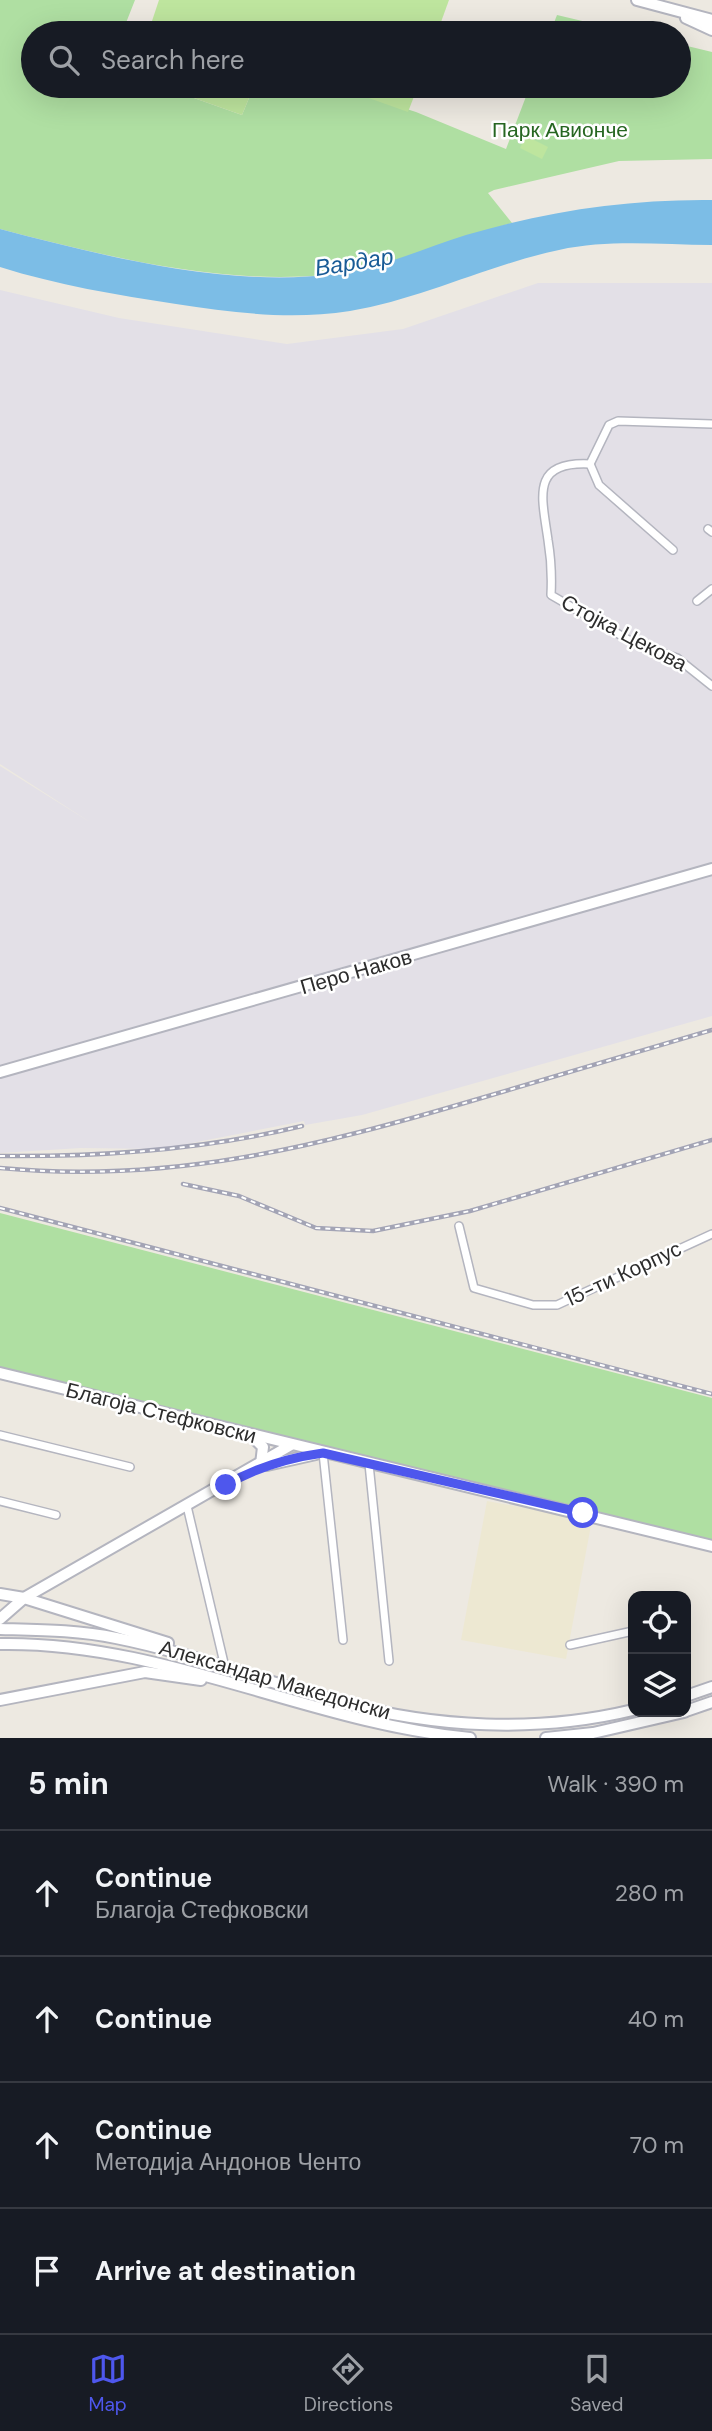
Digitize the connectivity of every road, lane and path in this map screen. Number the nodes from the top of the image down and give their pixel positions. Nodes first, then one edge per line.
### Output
1 (637, 0) edge
2 (672, 9) junction
3 (712, 20) edge
4 (712, 30) edge
5 (712, 424) edge
6 (590, 464) junction
7 (673, 550) dead end
8 (712, 589) edge
9 (697, 601) dead end
10 (712, 686) edge
11 (712, 869) edge
12 (0, 1072) edge
13 (458, 1226) dead end
14 (712, 1234) edge
15 (0, 1373) edge
16 (249, 1434) junction
17 (0, 1435) edge
18 (291, 1445) junction
19 (323, 1453) junction
20 (287, 1458) junction
21 (369, 1464) junction
22 (130, 1466) dead end
23 (256, 1467) junction
24 (0, 1501) edge
25 (187, 1506) junction
26 (56, 1515) dead end
27 (712, 1546) edge
28 (0, 1594) edge
29 (24, 1598) junction
30 (0, 1619) edge
31 (0, 1629) edge
32 (628, 1632) edge
33 (343, 1640) dead end
34 (0, 1644) edge
35 (570, 1645) dead end
36 (389, 1661) dead end
37 (224, 1663) junction
38 (276, 1682) junction
39 (712, 1687) edge
40 (691, 1694) edge
41 (275, 1698) junction
42 (0, 1700) edge
43 (712, 1702) edge
44 (691, 1709) edge
45 (628, 1711) edge
46 (661, 1717) edge
47 (583, 1736) edge
48 (470, 1738) edge
49 (547, 1738) edge

1 - 2 street
2 - 3 street
2 - 4 street
5 - 6 street
6 - 7 street
6 - 10 street, Стојка Цекова
8 - 9 street
11 - 12 street, Перо Наков
13 - 14 street, 15-ти Корпус
15 - 16 street, Благоја Стефковски
16 - 18 street, Благоја Стефковски
16 - 23 street
17 - 22 street
18 - 19 street, Благоја Стефковски
18 - 20 street
18 - 23 street
19 - 20 street
19 - 21 street, Благоја Стефковски
19 - 33 street
20 - 23 street
21 - 27 street, Благоја Стефковски
21 - 36 street
23 - 25 street
24 - 26 street
25 - 29 street
25 - 37 street
28 - 29 street
29 - 30 street
29 - 37 street
31 - 38 street, Александар Македонски
32 - 35 street
34 - 41 street, Александар Македонски
37 - 38 street
38 - 45 street, Александар Македонски
39 - 40 street
41 - 42 street
41 - 48 street, Александар Македонски
43 - 44 street
46 - 47 street
47 - 49 street

